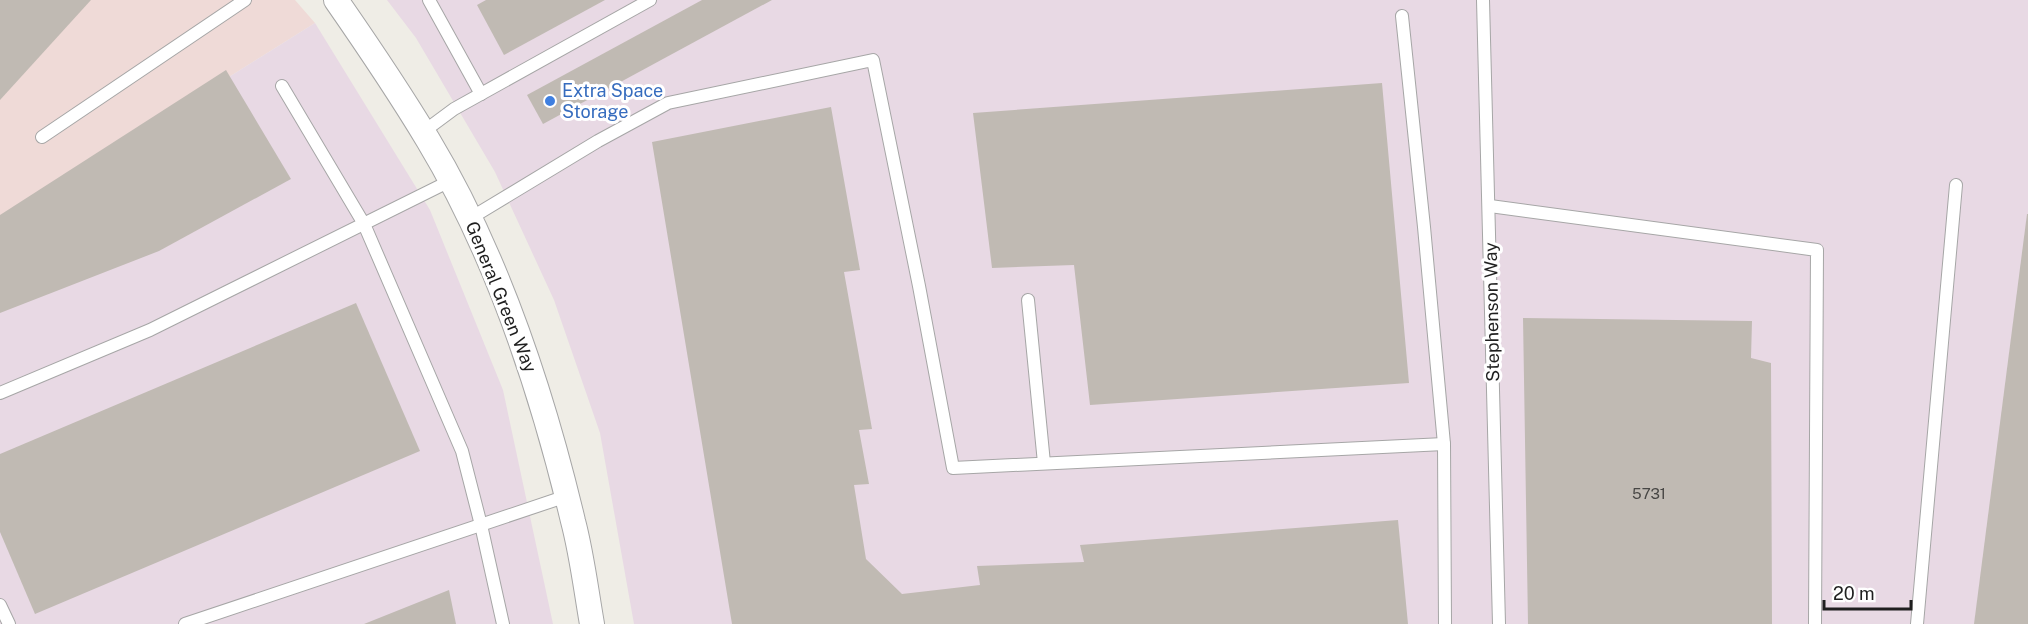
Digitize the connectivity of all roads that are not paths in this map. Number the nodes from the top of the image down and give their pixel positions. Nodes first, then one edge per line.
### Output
1 (245, 0) edge
2 (336, 0) edge
3 (429, 0) edge
4 (650, 0) edge
5 (1484, 0) edge
6 (1402, 16) dead end
7 (282, 86) dead end
8 (482, 94) junction
9 (423, 132) junction
10 (42, 137) dead end
11 (450, 181) junction
12 (1956, 185) dead end
13 (1490, 206) junction
14 (470, 219) junction
15 (364, 224) junction
16 (1028, 300) dead end
17 (0, 393) edge
18 (1444, 444) junction
19 (1044, 463) junction
20 (567, 496) junction
21 (481, 525) junction
22 (0, 605) edge
23 (9, 624) edge
24 (185, 624) edge
25 (503, 624) edge
26 (592, 624) edge
27 (1445, 624) edge
28 (1498, 624) edge
29 (1815, 624) edge
30 (1917, 624) edge

1 - 10 lane
2 - 9 street, General Green Way
3 - 8 lane
4 - 8 lane
5 - 13 lane, Stephenson Way
6 - 18 lane
7 - 15 lane
8 - 9 lane
9 - 11 street, General Green Way
11 - 14 street, General Green Way
11 - 15 lane
12 - 30 lane
13 - 28 lane, Stephenson Way
13 - 29 lane
14 - 19 lane
14 - 20 street, General Green Way
15 - 17 lane
15 - 21 lane
16 - 19 lane
18 - 19 lane
18 - 27 lane
20 - 21 lane
20 - 26 street, General Green Way
21 - 24 lane
21 - 25 lane
22 - 23 lane

